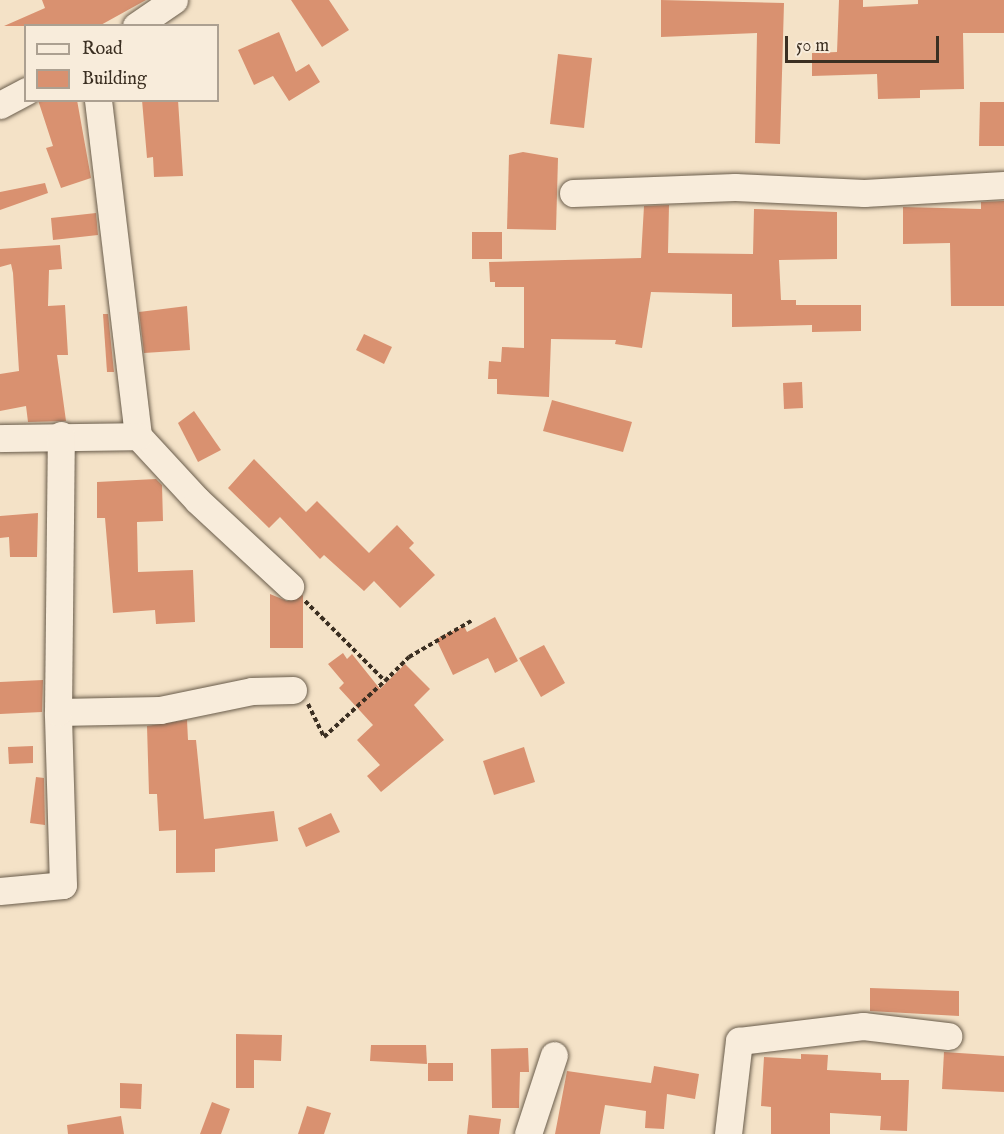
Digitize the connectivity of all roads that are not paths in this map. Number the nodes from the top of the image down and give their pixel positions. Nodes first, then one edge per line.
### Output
1 (174, 0) edge
2 (139, 24) edge
3 (24, 92) edge
4 (98, 102) edge
5 (0, 105) edge
6 (1004, 186) edge
7 (573, 193) dead end
8 (61, 435) junction
9 (138, 436) junction
10 (0, 438) edge
11 (290, 586) road end
12 (293, 690) road end
13 (58, 712) junction
14 (0, 891) edge
15 (948, 1036) dead end
16 (554, 1055) dead end
17 (528, 1134) edge
18 (728, 1134) edge

1 - 2 street
3 - 5 street
4 - 9 street
6 - 7 street
8 - 9 street
8 - 10 street
8 - 13 street
9 - 11 street
12 - 13 street
13 - 14 street
15 - 18 street
16 - 17 street

